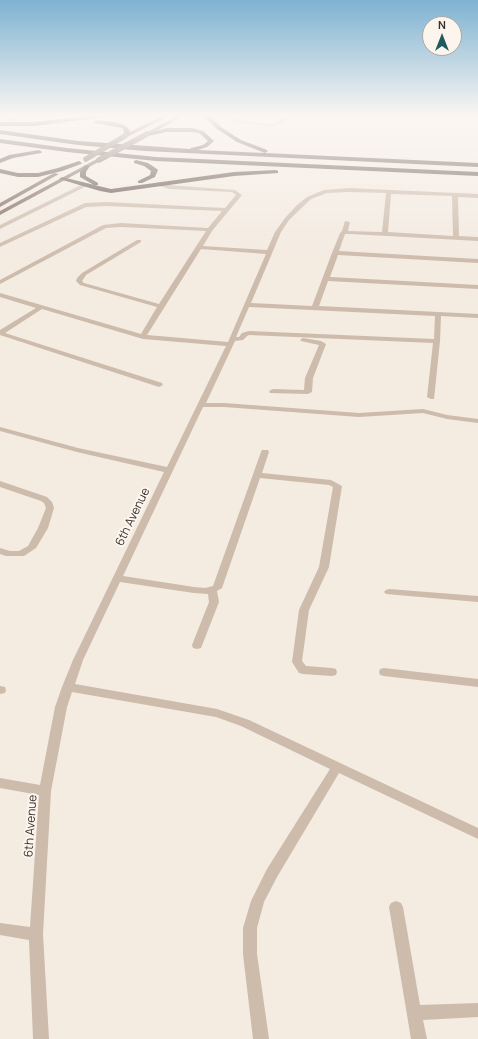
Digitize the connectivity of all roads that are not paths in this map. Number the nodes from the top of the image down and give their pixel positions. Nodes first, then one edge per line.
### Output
1 (75, 164) edge
2 (76, 164) edge
3 (83, 164) edge
4 (86, 164) edge
5 (143, 164) edge
6 (213, 164) edge
7 (274, 164) edge
8 (379, 164) edge
9 (466, 164) edge
10 (478, 165) edge
11 (478, 169) edge
12 (317, 170) junction
13 (0, 171) edge
14 (478, 174) edge
15 (478, 178) edge
16 (62, 179) junction
17 (158, 184) junction
18 (85, 185) junction
19 (389, 192) junction
20 (454, 195) junction
21 (478, 196) edge
22 (0, 205) edge
23 (226, 210) junction
24 (0, 213) edge
25 (347, 222) dead end
26 (0, 227) edge
27 (210, 230) junction
28 (345, 232) junction
29 (384, 234) junction
30 (456, 238) junction
31 (478, 239) edge
32 (139, 241) dead end
33 (0, 245) edge
34 (198, 248) junction
35 (268, 252) junction
36 (335, 253) junction
37 (478, 261) edge
38 (326, 279) junction
39 (0, 282) edge
40 (478, 287) edge
41 (0, 295) edge
42 (246, 305) junction
43 (161, 306) junction
44 (41, 307) junction
45 (315, 308) junction
46 (438, 314) junction
47 (478, 316) edge
48 (0, 333) edge
49 (286, 334) junction
50 (143, 337) junction
51 (437, 341) junction
52 (231, 342) junction
53 (159, 385) dead end
54 (272, 391) dead end
55 (431, 398) dead end
56 (201, 405) junction
57 (478, 421) edge
58 (0, 428) edge
59 (266, 452) dead end
60 (168, 470) junction
61 (258, 475) junction
62 (0, 484) edge
63 (0, 551) edge
64 (117, 578) junction
65 (212, 590) junction
66 (389, 592) dead end
67 (478, 599) edge
68 (197, 646) dead end
69 (332, 672) dead end
70 (384, 672) dead end
71 (478, 683) edge
72 (67, 687) junction
73 (337, 767) junction
74 (0, 783) edge
75 (45, 791) junction
76 (478, 834) edge
77 (396, 907) dead end
78 (0, 929) edge
79 (36, 934) junction
80 (478, 1010) edge
81 (415, 1013) junction
82 (41, 1039) edge
83 (261, 1039) edge
84 (419, 1039) edge

1 - 13 highway
2 - 22 main road
3 - 16 main road
4 - 5 highway
6 - 12 highway
7 - 14 highway
8 - 11 highway
9 - 10 highway
12 - 15 highway
12 - 17 highway
16 - 18 highway
16 - 24 main road
17 - 18 highway
17 - 23 street
18 - 26 street
19 - 20 street, 6th Avenue
19 - 29 street
19 - 35 street, 6th Avenue
20 - 21 street, 6th Avenue
20 - 30 street
23 - 27 street
23 - 33 street
25 - 28 street
27 - 34 street
27 - 39 street
28 - 29 street
28 - 36 street
29 - 30 street
30 - 31 street
32 - 43 street
34 - 35 street
34 - 43 street
35 - 42 street, 6th Avenue
36 - 37 street
36 - 38 street
38 - 40 street
38 - 45 street
41 - 44 street
42 - 45 street
42 - 52 street, 6th Avenue
43 - 50 street
44 - 48 street
44 - 50 street
45 - 46 street
46 - 47 street
46 - 51 street
48 - 53 street
49 - 51 street
49 - 52 street
49 - 54 street
50 - 52 street
51 - 55 street
52 - 56 street, 6th Avenue
56 - 57 street
56 - 60 street, 6th Avenue
58 - 60 street
59 - 61 street
60 - 64 street, 6th Avenue
61 - 65 street
61 - 69 street
62 - 63 street
64 - 65 street
64 - 72 street, 6th Avenue
65 - 68 street
66 - 67 street
70 - 71 street
72 - 73 street
72 - 75 street, 6th Avenue
73 - 76 street
73 - 83 street
74 - 75 street
75 - 79 street, 6th Avenue
77 - 81 street
78 - 79 street
79 - 82 street, 6th Avenue
80 - 81 street
81 - 84 street

